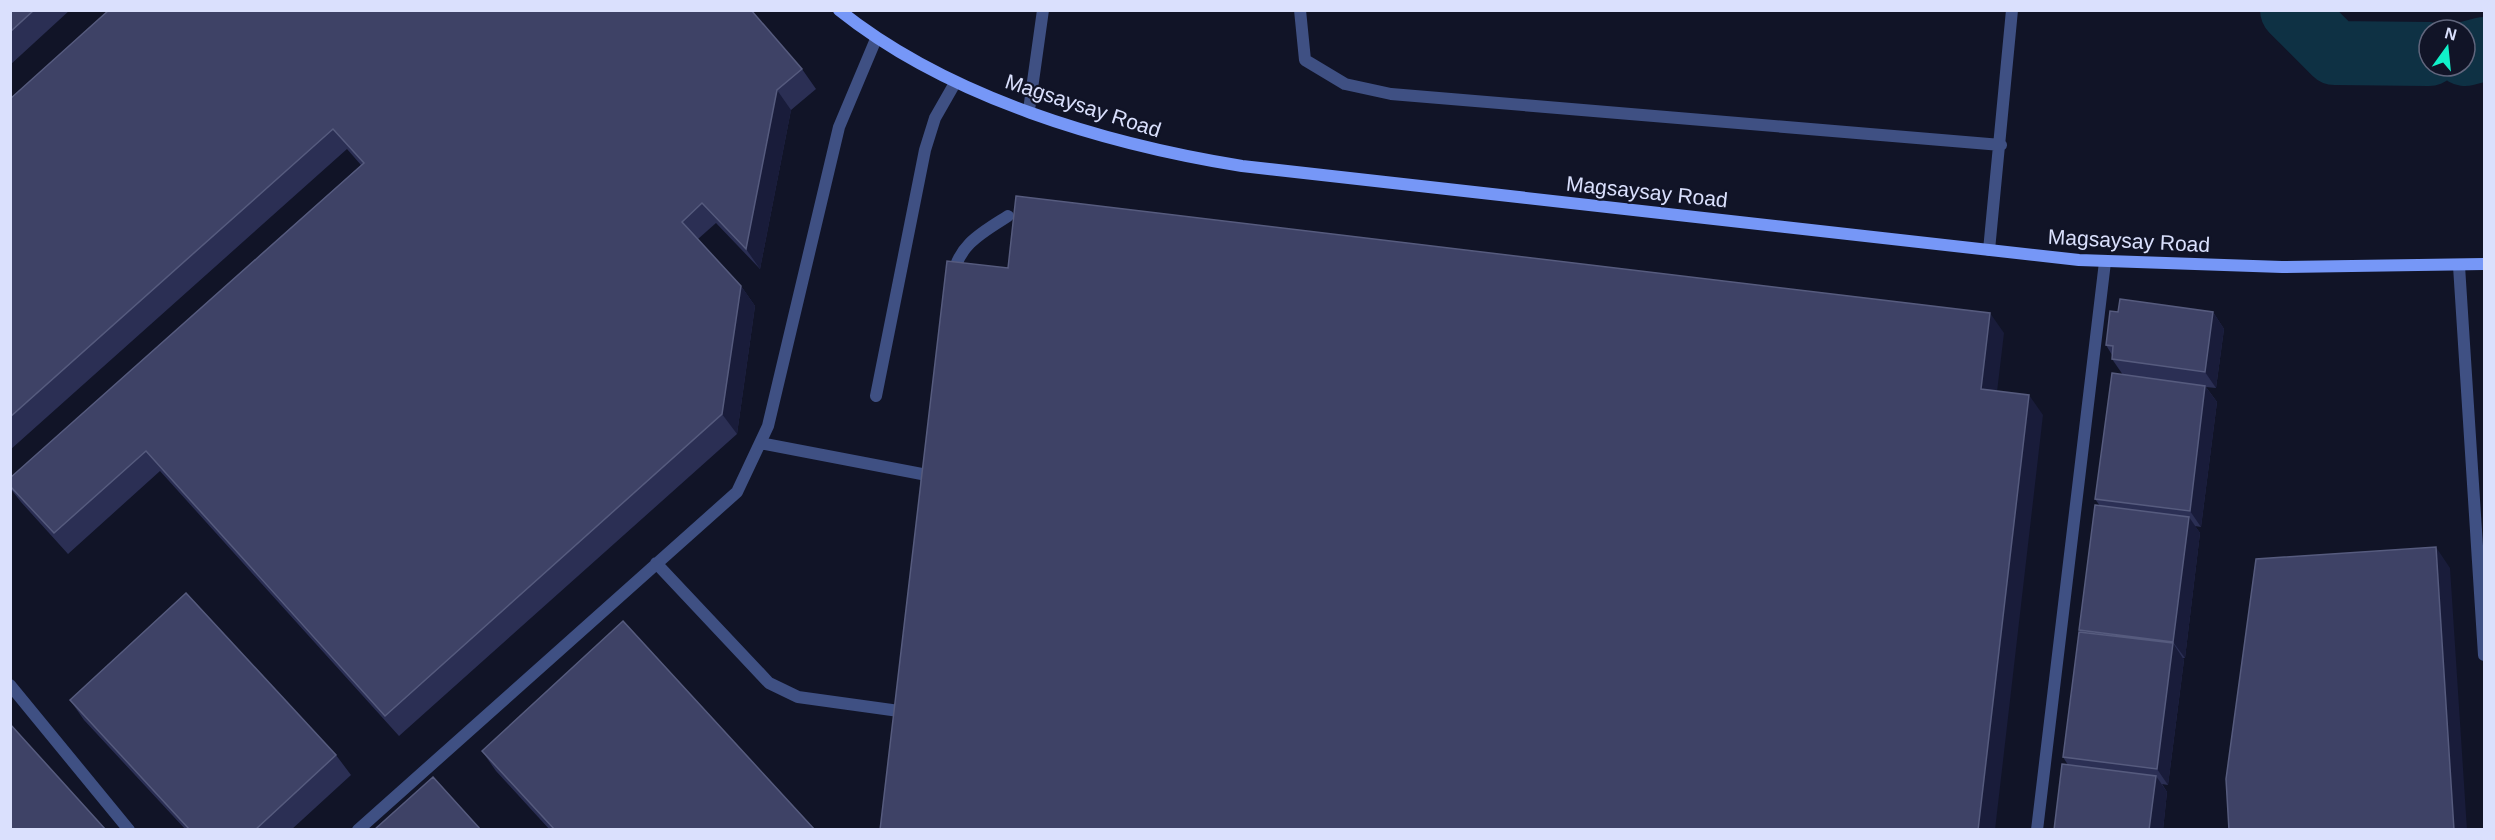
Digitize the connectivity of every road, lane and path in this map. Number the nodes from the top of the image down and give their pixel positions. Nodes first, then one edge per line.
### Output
1 (839, 10) edge
2 (1042, 10) edge
3 (1300, 10) edge
4 (2013, 10) edge
5 (876, 39) junction
6 (955, 83) junction
7 (1029, 110) junction
8 (2001, 145) junction
9 (1008, 216) dead end
10 (1989, 250) junction
11 (2105, 262) junction
12 (2484, 264) edge
13 (2459, 266) junction
14 (952, 288) edge
15 (876, 396) dead end
16 (760, 443) junction
17 (924, 499) edge
18 (656, 563) junction
19 (2484, 655) edge
20 (10, 685) edge
21 (899, 711) edge
22 (129, 830) edge
23 (358, 830) edge
24 (2037, 830) edge

1 - 5 main road, Magsaysay Road
2 - 7 lane
3 - 8 lane
4 - 8 lane
5 - 6 main road, Magsaysay Road
5 - 16 lane
6 - 7 main road, Magsaysay Road
6 - 15 lane
7 - 10 main road, Magsaysay Road
8 - 10 lane
9 - 14 lane
10 - 11 main road, Magsaysay Road
11 - 13 main road, Magsaysay Road
11 - 24 lane
12 - 13 main road, Magsaysay Road
13 - 19 lane
16 - 17 lane
16 - 18 lane
18 - 21 lane
18 - 23 lane
20 - 22 lane

